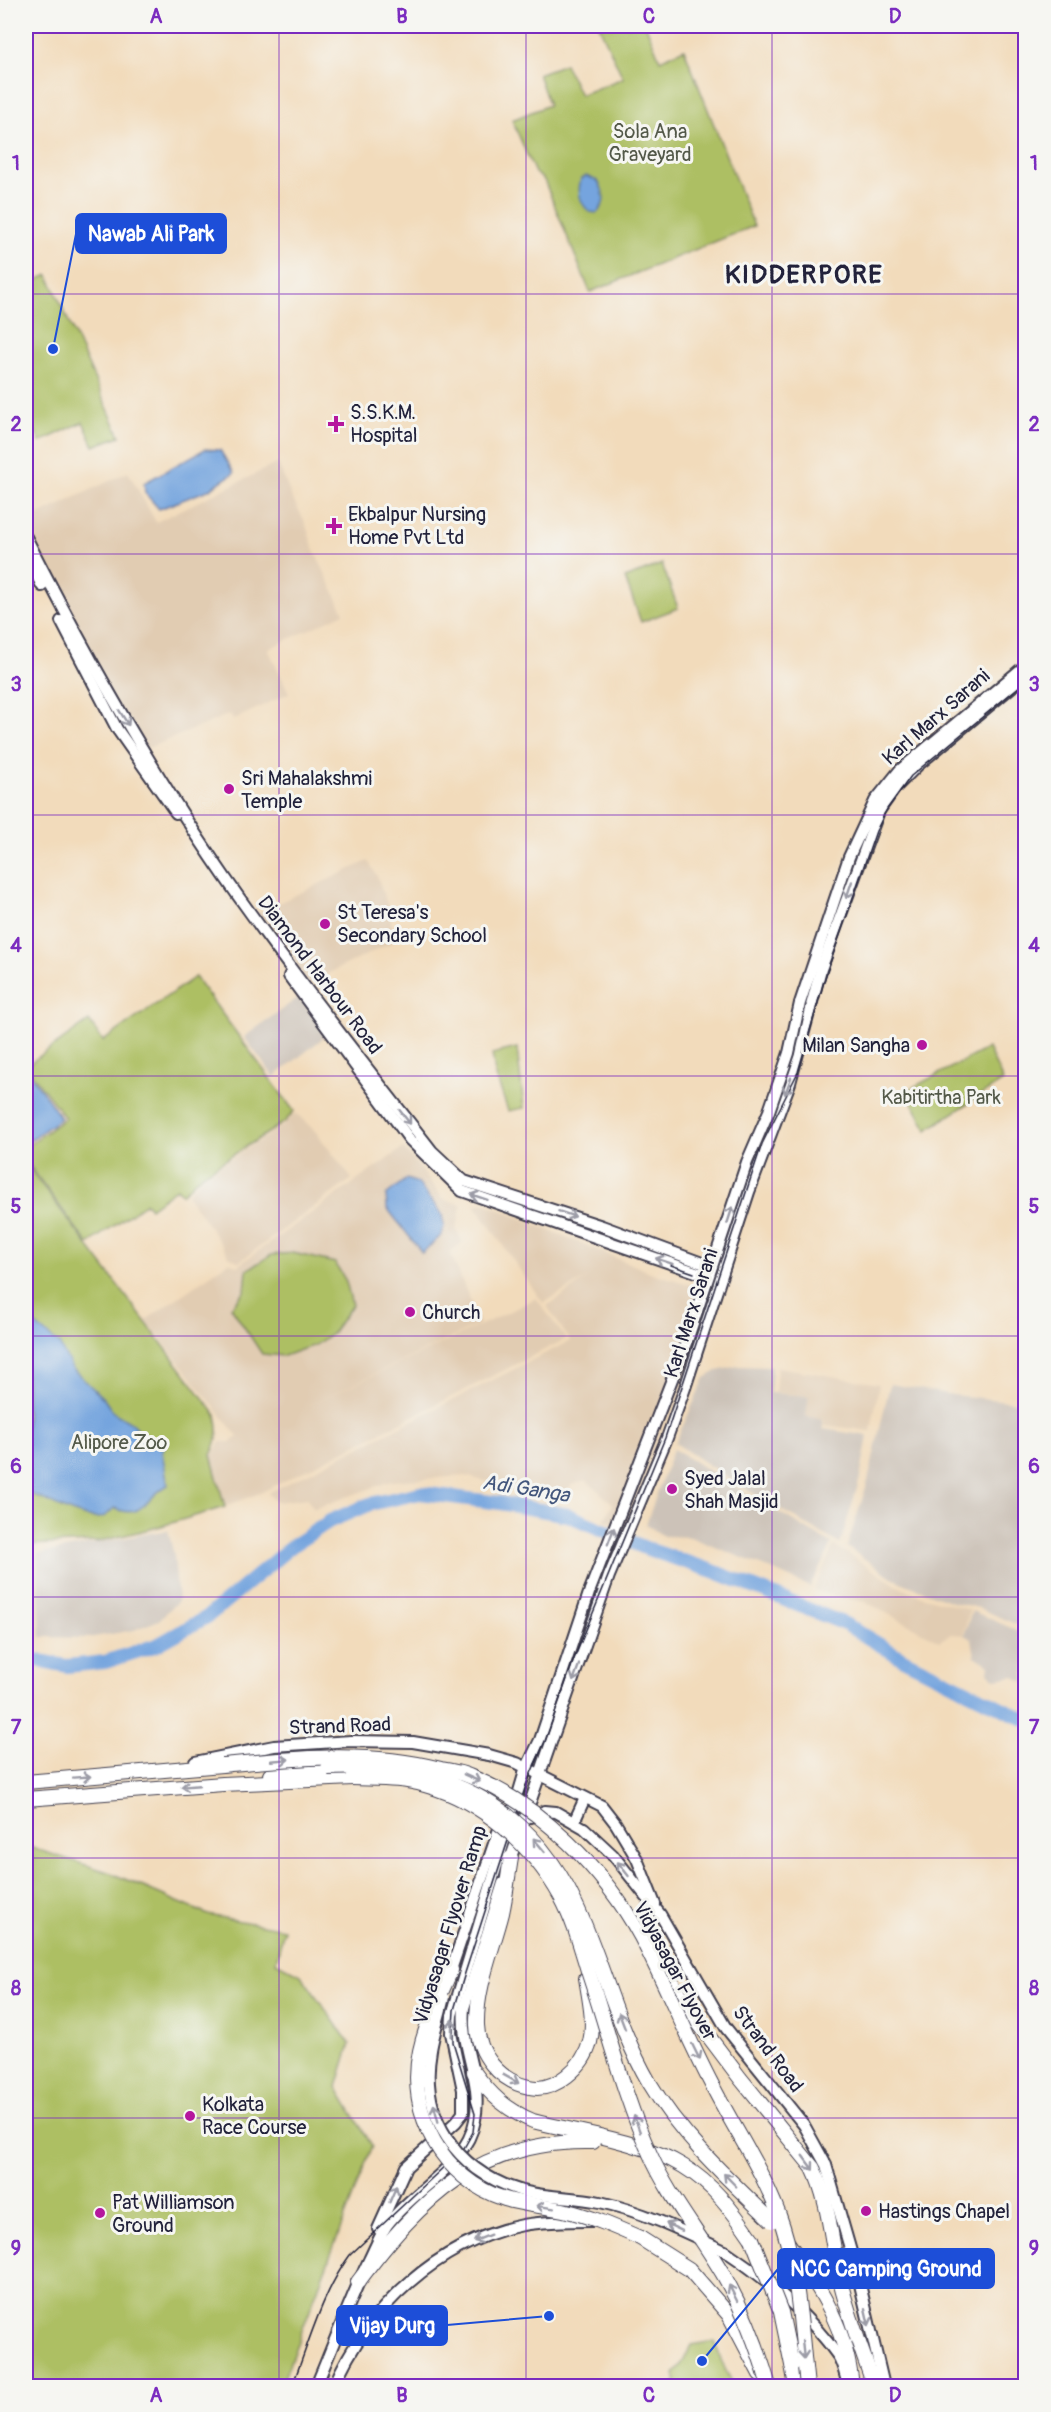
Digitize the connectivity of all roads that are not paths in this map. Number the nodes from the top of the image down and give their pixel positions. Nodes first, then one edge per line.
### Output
1 (26, 537) edge
2 (26, 554) edge
3 (1026, 664) edge
4 (1026, 675) edge
5 (864, 834) junction
6 (727, 1259) junction
7 (719, 1280) junction
8 (609, 1576) junction
9 (590, 1590) junction
10 (526, 1768) junction
11 (138, 1773) junction
12 (540, 1775) junction
13 (26, 1782) edge
14 (223, 1784) junction
15 (585, 1798) junction
16 (26, 1799) edge
17 (522, 1822) junction
18 (574, 1822) junction
19 (511, 1858) junction
20 (660, 1914) junction
21 (640, 1936) junction
22 (583, 1955) junction
23 (452, 1970) junction
24 (474, 2072) junction
25 (464, 2105) junction
26 (477, 2106) junction
27 (619, 2142) junction
28 (601, 2221) junction
29 (364, 2267) junction
30 (358, 2282) junction
31 (316, 2386) edge
32 (334, 2386) edge
33 (767, 2386) edge
34 (796, 2386) edge
35 (807, 2386) edge
36 (850, 2386) edge
37 (874, 2386) edge
38 (885, 2386) edge

1 -> 6 main road, Diamond Harbour Road
7 -> 2 main road, Diamond Harbour Road
3 - 5 main road, Karl Marx Sarani
4 - 5 main road
5 -> 6 main road, Karl Marx Sarani
9 -> 5 main road, bridge
6 - 7 main road, Karl Marx Sarani
7 - 8 main road, Karl Marx Sarani
8 - 9 main road
8 -> 12 main road, Karl Marx Sarani
9 - 10 main road
10 - 11 main road, Strand Road
10 - 12 main road, Strand Road
10 - 23 main road, Vidyasagar Flyover Ramp
25 -> 10 main road
13 -> 11 highway, Vidyasagar Flyover
11 -> 21 highway, Vidyasagar Flyover, bridge
12 - 15 main road, Strand Road
12 - 17 main road, Karl Marx Sarani
14 -> 16 highway
14 - 22 highway, bridge
36 -> 14 highway, bridge
15 - 18 main road
15 - 20 main road, Strand Road
17 - 18 main road, Strand Road
17 - 19 main road, Karl Marx Sarani
20 -> 18 main road, Strand Road
19 -> 22 highway, bridge
19 - 24 main road, Karl Marx Sarani
20 -> 38 main road, Strand Road
21 -> 35 highway, Vidyasagar Flyover, bridge
21 -> 37 highway, bridge
33 -> 22 highway, bridge
28 -> 23 highway, bridge
36 -> 23 main road, Vidyasagar Flyover Ramp, bridge
24 - 26 main road, Karl Marx Sarani
24 - 27 highway
25 - 26 main road
29 -> 25 main road
26 - 29 main road, Karl Marx Sarani
27 - 30 highway
27 - 34 highway, bridge
28 -> 32 main road
28 - 33 highway, bridge
29 - 30 main road
30 - 31 main road

